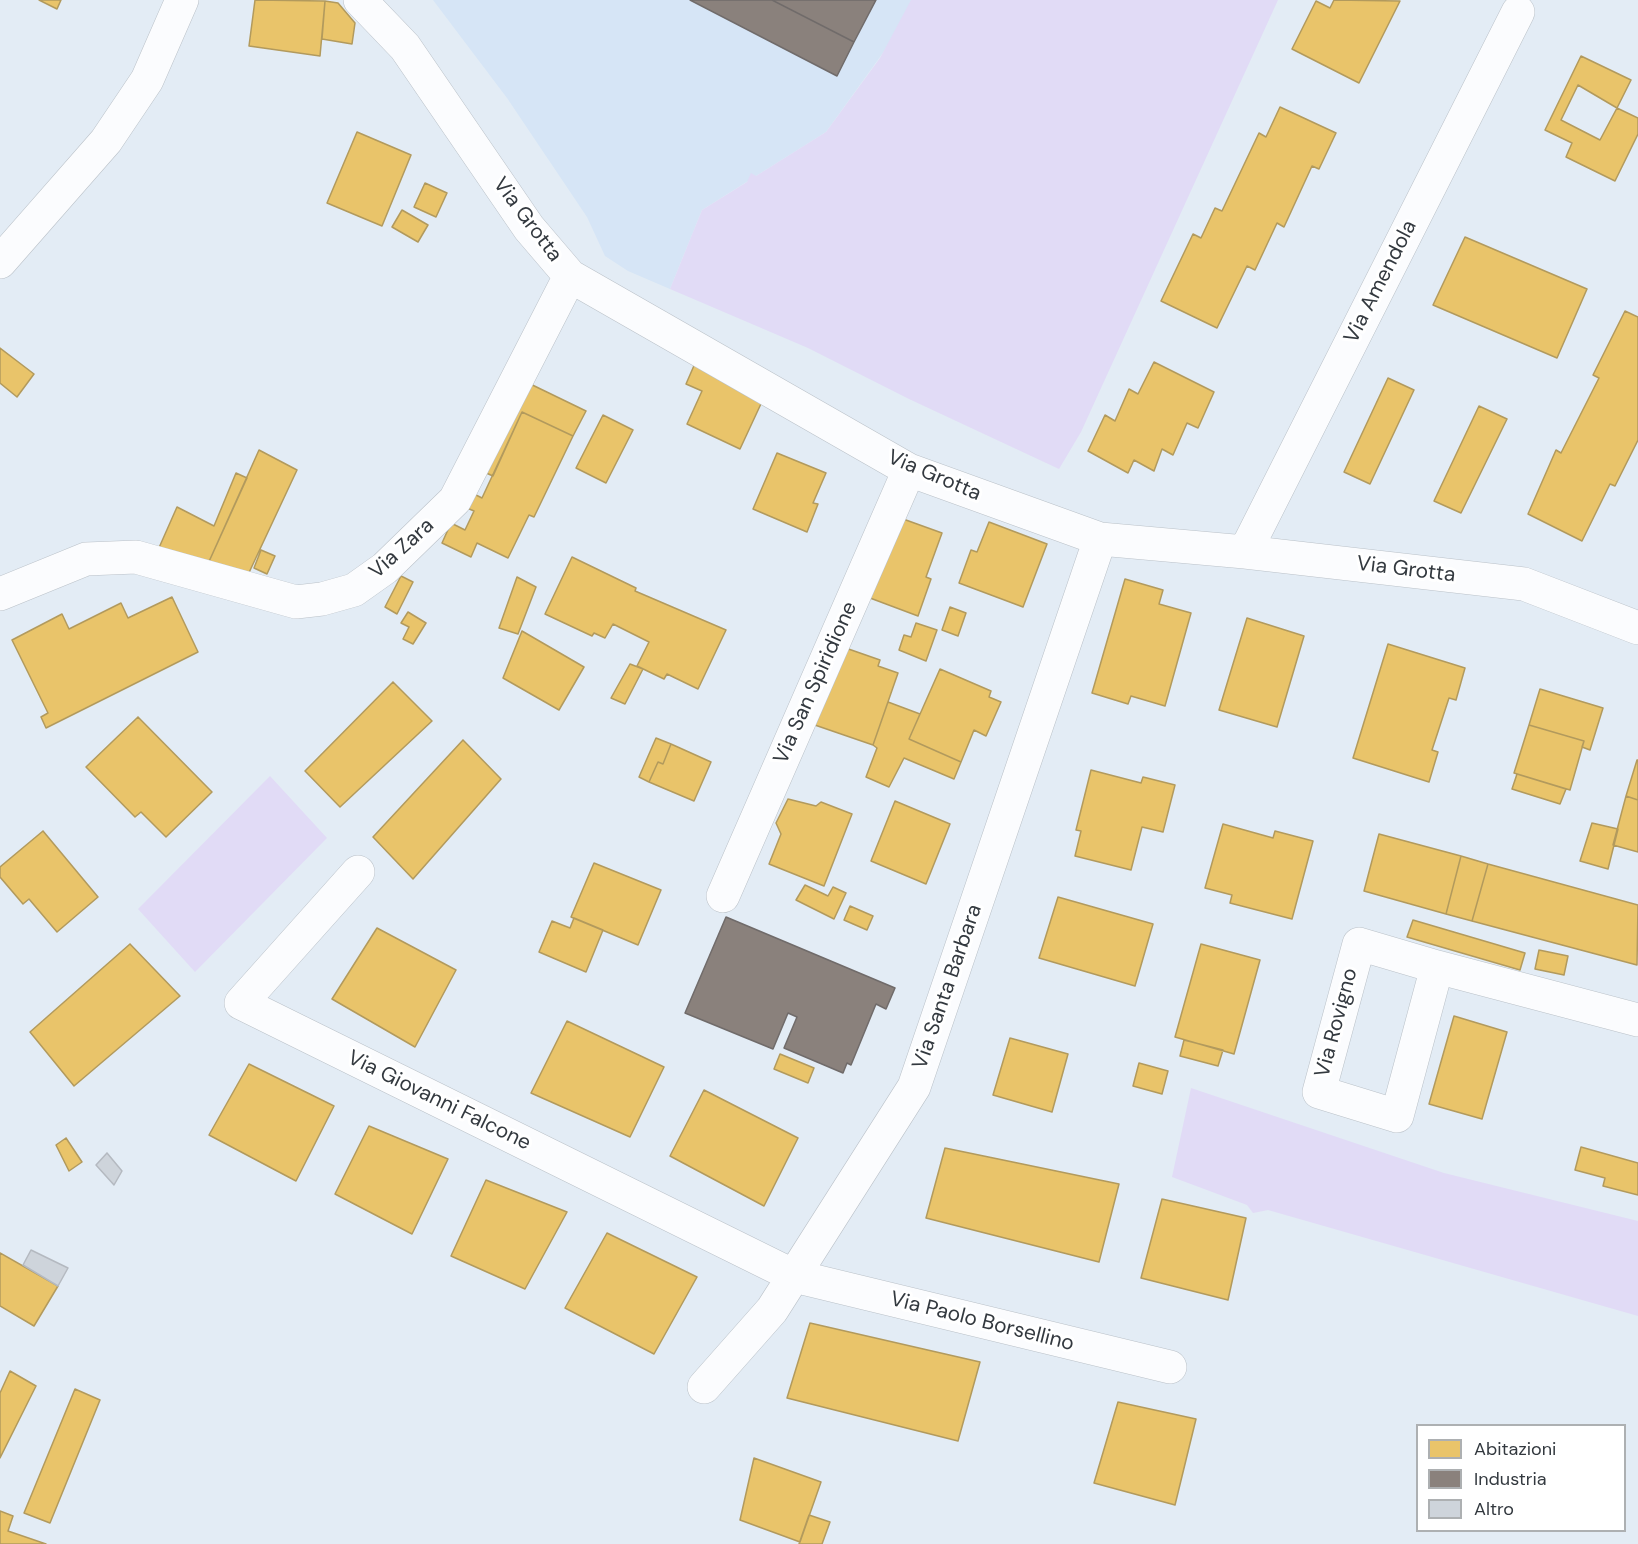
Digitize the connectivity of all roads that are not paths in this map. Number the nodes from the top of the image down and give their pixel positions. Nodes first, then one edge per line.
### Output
1 (182, 0) edge
2 (360, 0) edge
3 (1518, 12) dead end
4 (0, 262) edge
5 (570, 276) junction
6 (909, 470) junction
7 (1100, 539) junction
8 (1245, 552) junction
9 (0, 594) edge
10 (1638, 628) edge
11 (357, 872) dead end
12 (723, 896) dead end
13 (1437, 967) junction
14 (1638, 1020) edge
15 (794, 1276) junction
16 (1170, 1368) dead end
17 (704, 1387) dead end

1 - 4 street
2 - 5 street, Via Grotta
3 - 8 street, Via Amendola
5 - 6 street, Via Grotta
5 - 9 street, Via Zara
6 - 7 street, Via Grotta
6 - 12 street, Via San Spiridione
7 - 8 street, Via Grotta
7 - 15 street, Via Santa Barbara
8 - 10 street, Via Grotta
11 - 15 street, Via Giovanni Falcone
13 - 13 street, Via Rovigno
13 - 14 street, Via Rovigno
15 - 16 street, Via Paolo Borsellino
15 - 17 street, Via Santa Barbara

